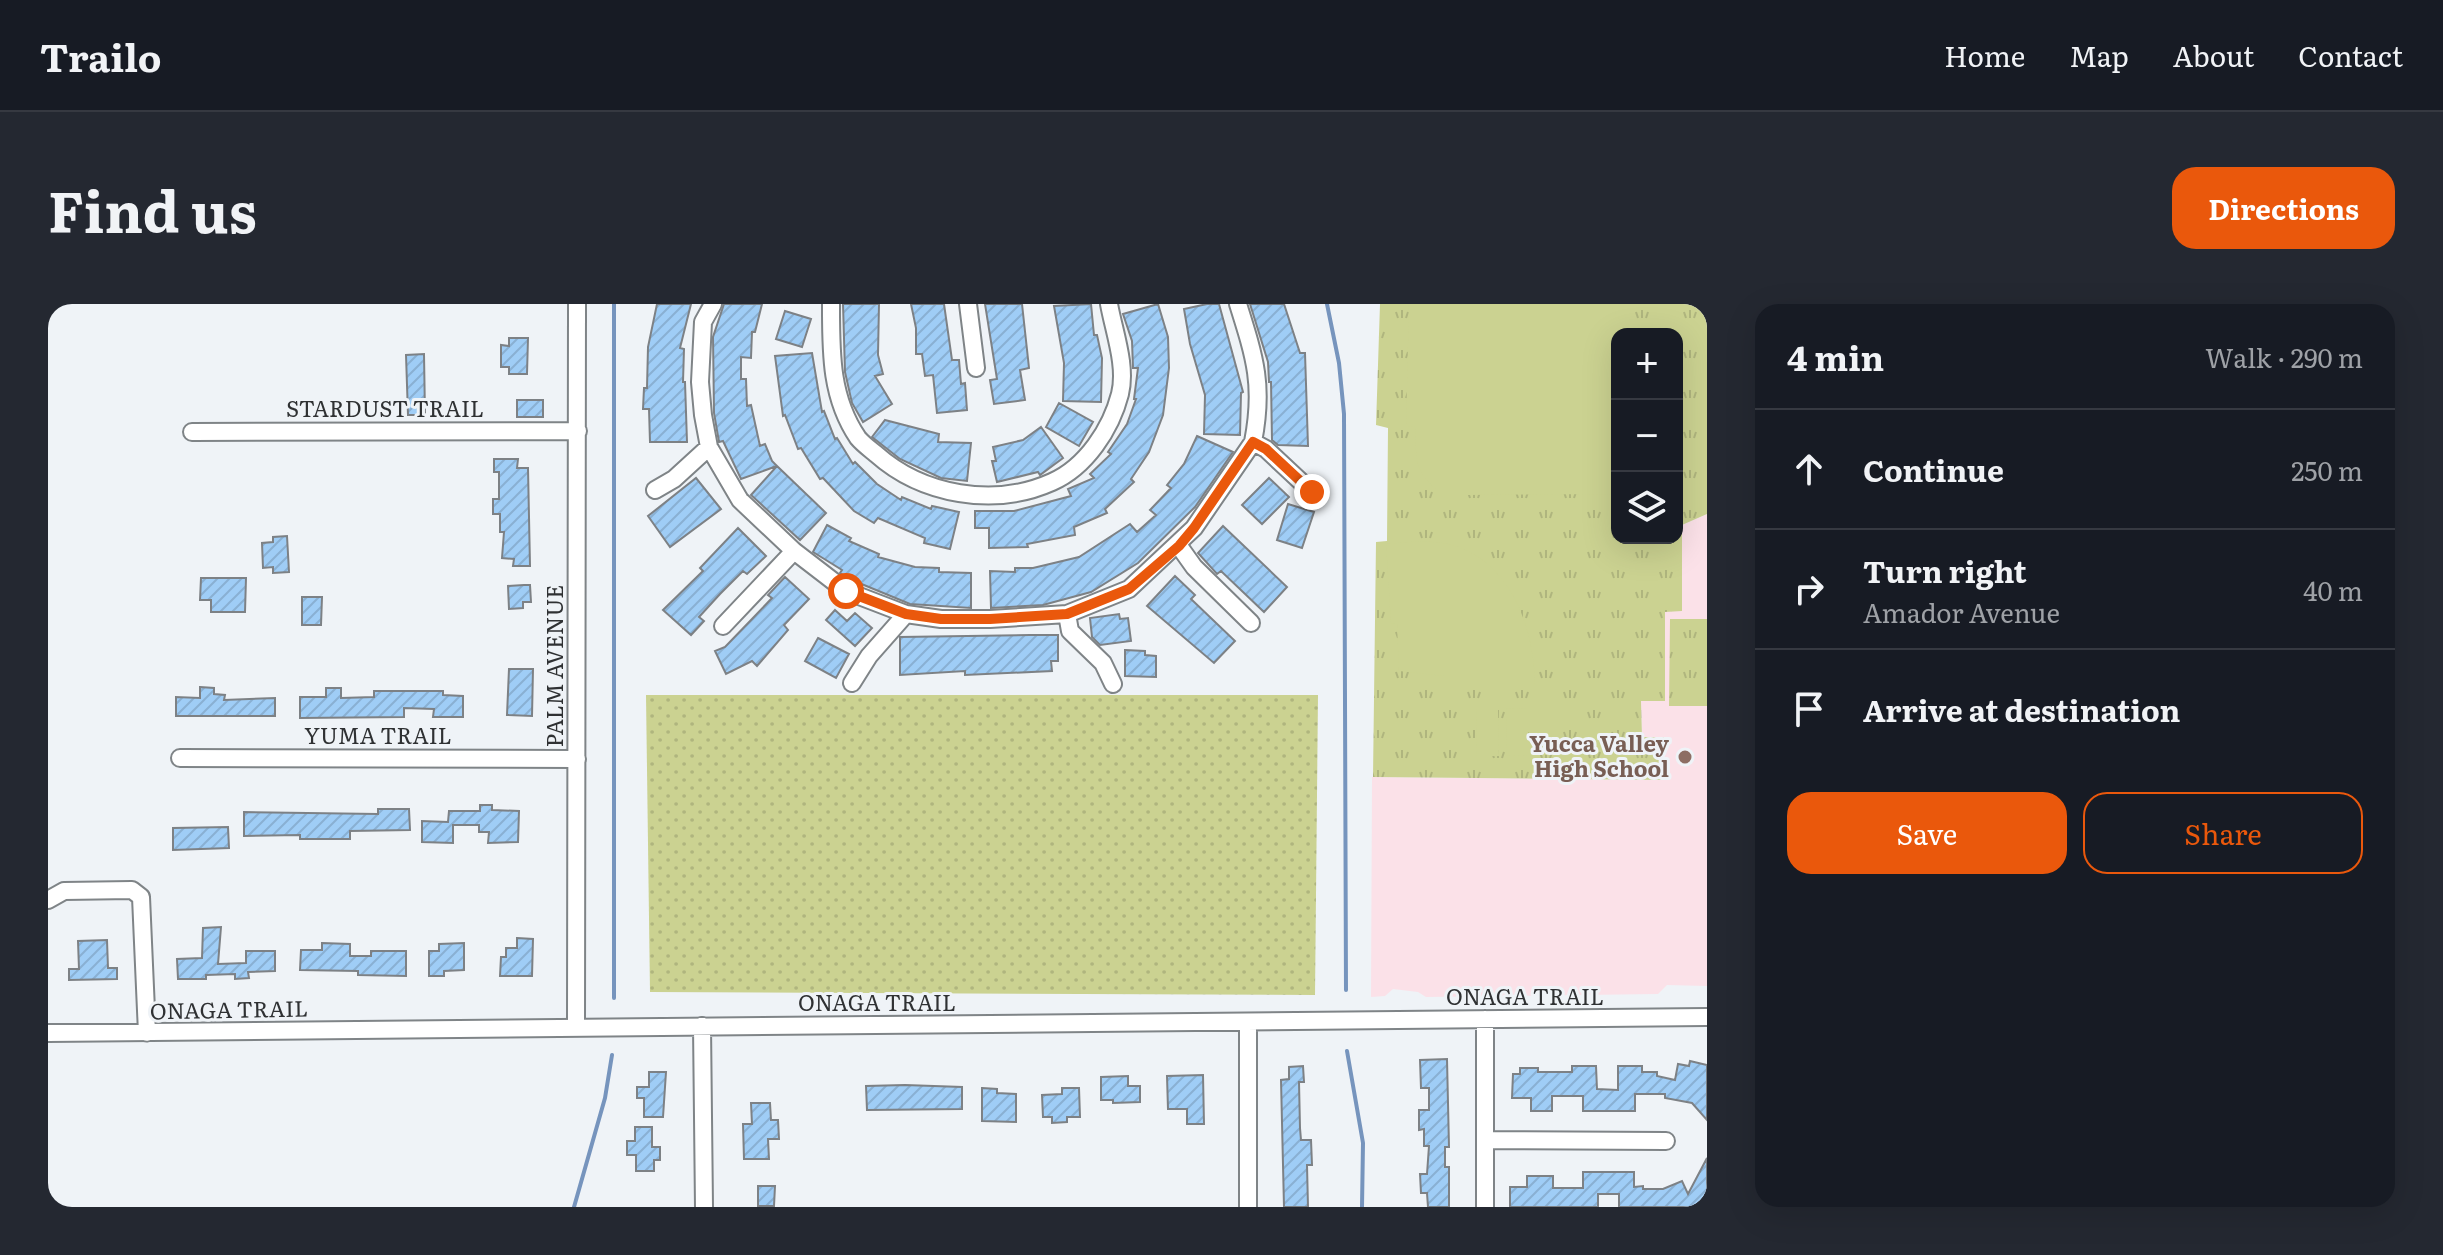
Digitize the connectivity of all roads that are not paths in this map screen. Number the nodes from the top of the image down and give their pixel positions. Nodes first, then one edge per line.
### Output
1 (577, 304) edge
2 (713, 304) edge
3 (831, 304) edge
4 (968, 304) edge
5 (1109, 304) edge
6 (1238, 304) edge
7 (976, 368) dead end
8 (578, 431) junction
9 (192, 432) dead end
10 (1253, 442) junction
11 (709, 447) junction
12 (655, 490) dead end
13 (1312, 492) dead end
14 (1179, 546) junction
15 (794, 551) junction
16 (906, 614) junction
17 (1067, 614) junction
18 (1251, 623) dead end
19 (723, 626) dead end
20 (852, 683) dead end
21 (1113, 684) dead end
22 (180, 758) dead end
23 (577, 759) junction
24 (48, 900) edge
25 (1707, 1017) edge
26 (1485, 1019) junction
27 (1248, 1022) junction
28 (702, 1026) junction
29 (576, 1028) junction
30 (48, 1033) edge
31 (147, 1033) junction
32 (1485, 1140) junction
33 (1666, 1141) dead end
34 (704, 1207) edge
35 (1248, 1207) edge
36 (1485, 1207) edge

1 - 8 street, PALM AVENUE
2 - 11 street
3 - 5 street
4 - 7 street
6 - 10 street
8 - 9 street, STARDUST TRAIL
8 - 23 street, PALM AVENUE
10 - 13 street
10 - 14 street
11 - 12 street
11 - 15 street
14 - 17 street
14 - 18 street
15 - 16 street
15 - 19 street
16 - 17 street
16 - 20 street
17 - 21 street
22 - 23 street, YUMA TRAIL
23 - 29 street, PALM AVENUE
24 - 31 street
25 - 26 street, ONAGA TRAIL
26 - 27 street, ONAGA TRAIL
26 - 32 street
27 - 28 street, ONAGA TRAIL
27 - 35 street
28 - 29 street, ONAGA TRAIL
28 - 34 street
29 - 31 street, ONAGA TRAIL
30 - 31 street, ONAGA TRAIL
32 - 33 street
32 - 36 street

